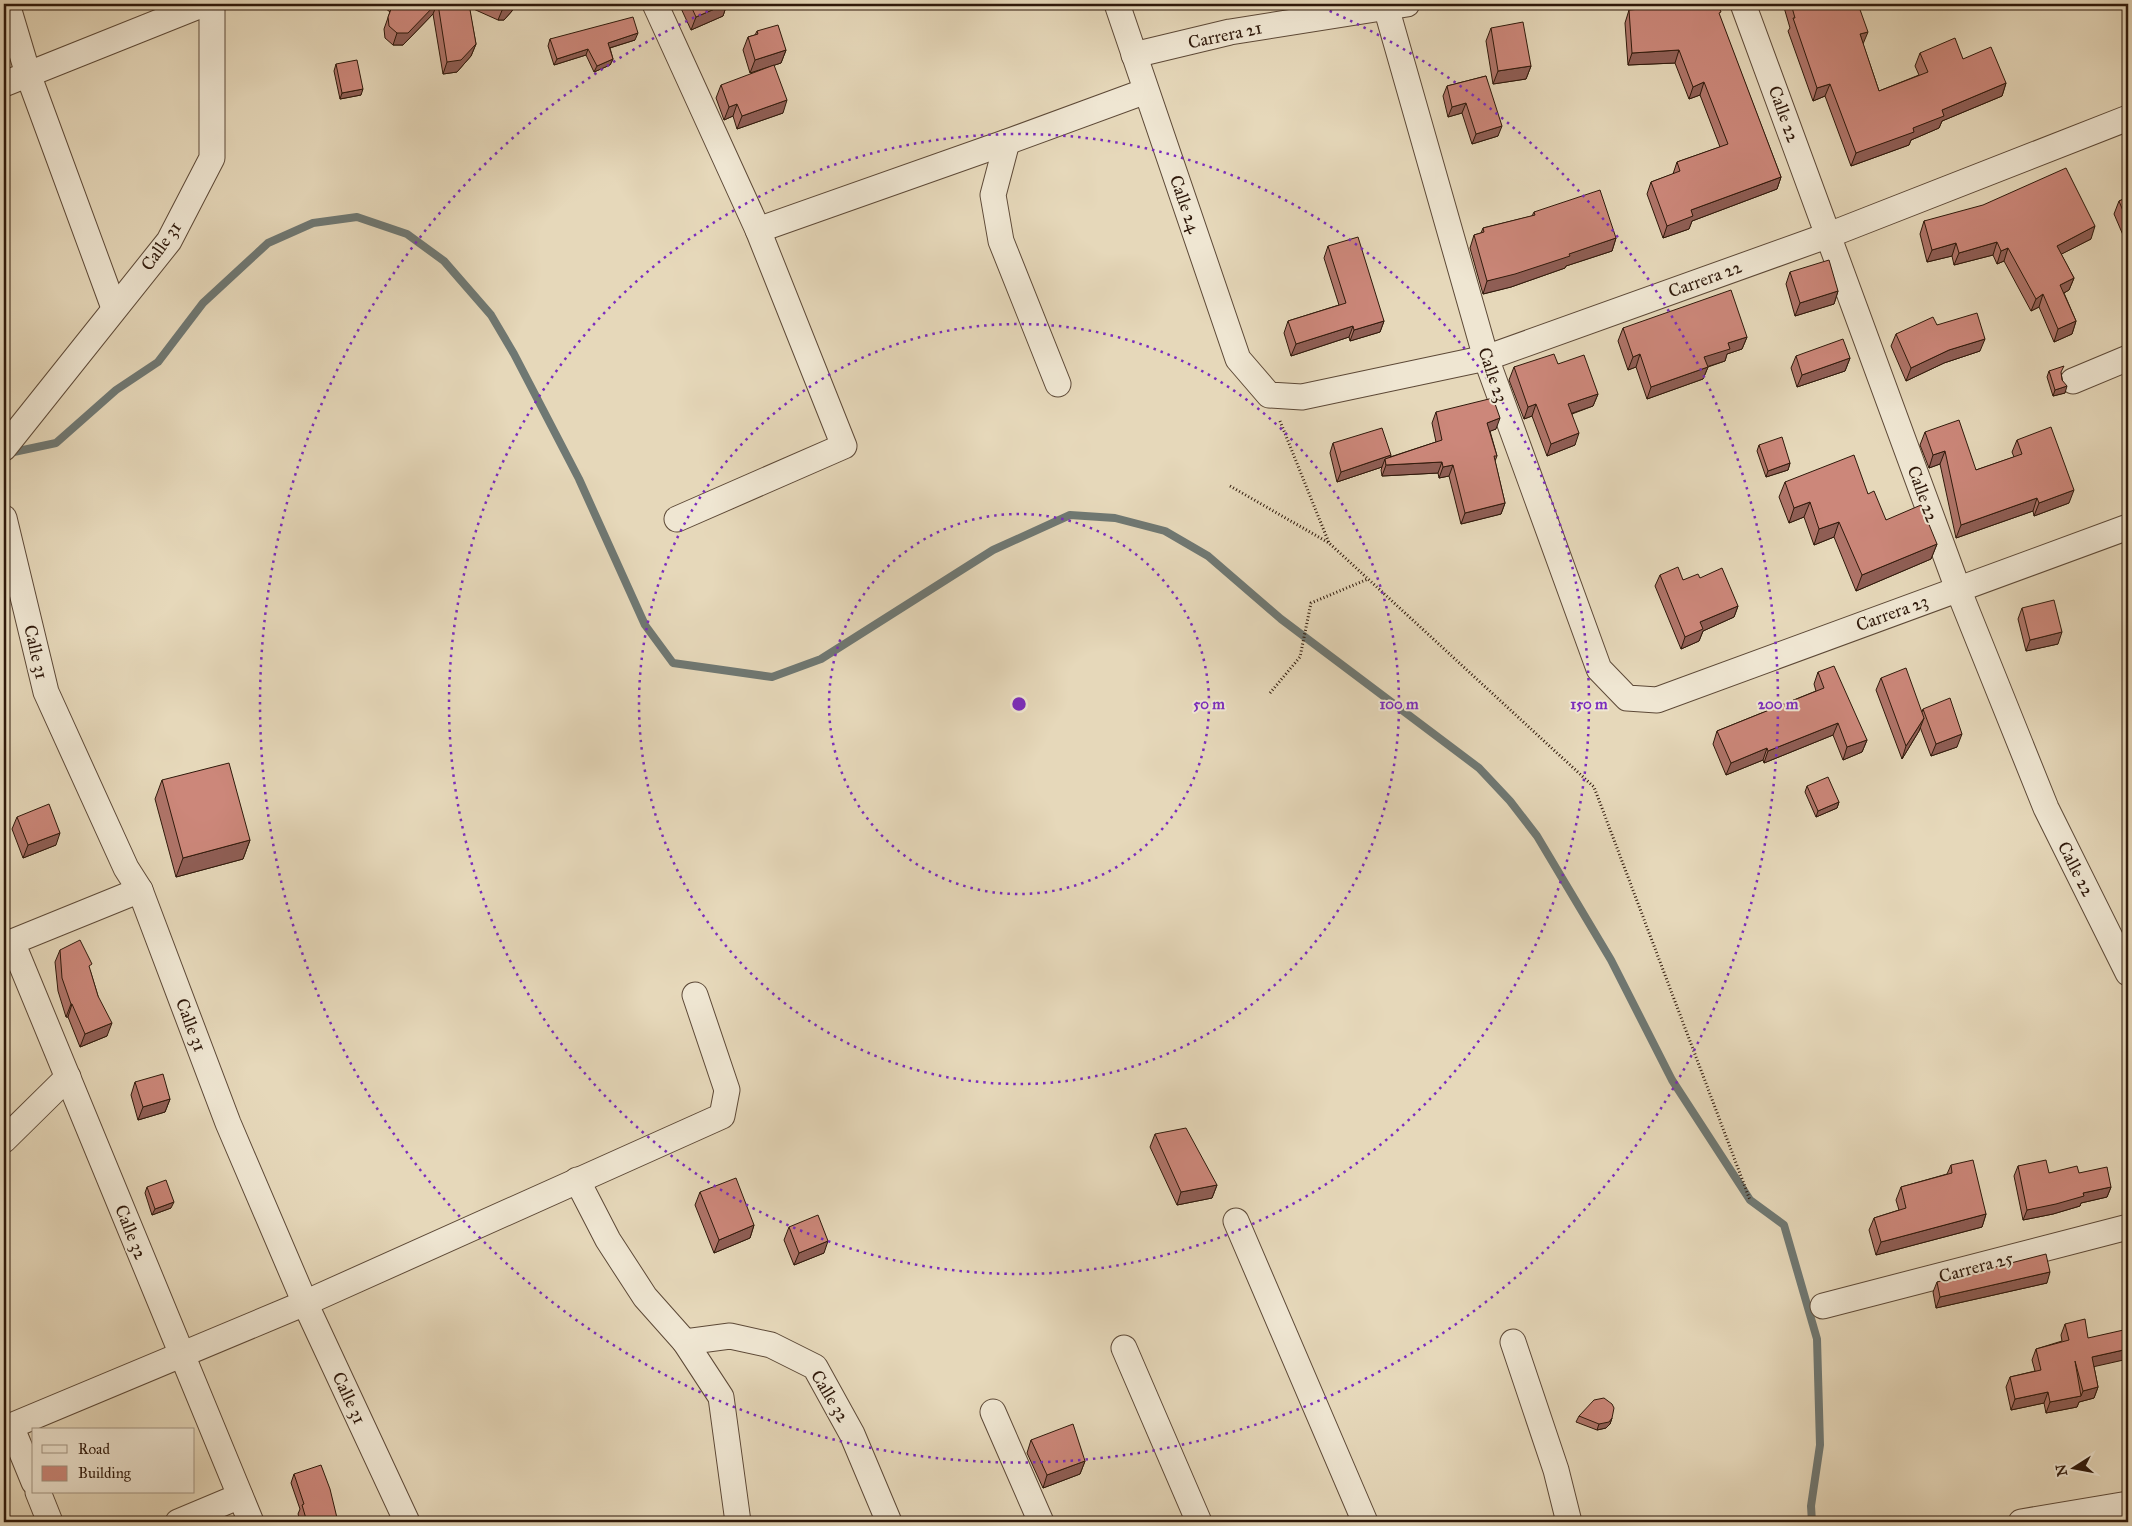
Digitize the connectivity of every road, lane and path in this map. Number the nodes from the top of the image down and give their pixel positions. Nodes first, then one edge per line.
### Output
1 (7, 4) edge
2 (204, 4) edge
3 (212, 4) edge
4 (655, 4) edge
5 (1117, 4) edge
6 (1743, 4) edge
7 (1396, 6) edge
8 (1134, 55) junction
9 (28, 74) junction
10 (4, 84) edge
11 (1146, 91) junction
12 (2128, 118) edge
13 (1007, 142) junction
14 (758, 230) junction
15 (1828, 235) junction
16 (114, 308) junction
17 (1486, 358) junction
18 (2128, 358) edge
19 (2073, 381) dead end
20 (1058, 384) dead end
21 (1269, 395) junction
22 (4, 448) edge
23 (1230, 486) dead end
24 (4, 518) edge
25 (677, 518) dead end
26 (2128, 527) edge
27 (1329, 543) junction
28 (1368, 579) junction
29 (1958, 589) junction
30 (1270, 692) dead end
31 (1656, 700) joint
32 (140, 890) junction
33 (2128, 973) edge
34 (695, 995) dead end
35 (68, 1077) junction
36 (4, 1140) edge
37 (577, 1180) junction
38 (1750, 1200) dead end
39 (1236, 1221) dead end
40 (2128, 1227) edge
41 (305, 1303) junction
42 (1823, 1306) dead end
43 (685, 1342) junction
44 (1513, 1342) dead end
45 (1124, 1348) dead end
46 (181, 1355) junction
47 (993, 1412) dead end
48 (7, 1428) edge
49 (32, 1478) edge
50 (39, 1494) edge
51 (240, 1496) junction
52 (2128, 1504) edge
53 (2087, 1517) edge
54 (50, 1522) edge
55 (178, 1522) edge
56 (251, 1522) edge
57 (407, 1522) edge
58 (738, 1522) edge
59 (889, 1522) edge
60 (1041, 1522) edge
61 (1199, 1522) edge
62 (1365, 1522) edge
63 (1569, 1522) edge
64 (2021, 1522) edge

1 - 9 street
2 - 9 street
3 - 16 street, Calle 31
4 - 14 street
5 - 8 street, Calle 24
6 - 15 street, Calle 22
7 - 8 street, Carrera 21
7 - 17 street, Calle 23
8 - 11 street, Calle 24
9 - 10 street
9 - 16 street
11 - 13 street
11 - 21 street, Calle 24
12 - 15 street, Carrera 22
13 - 14 street
13 - 20 street
14 - 25 street
15 - 17 street, Carrera 22
15 - 29 street, Calle 22
16 - 22 street, Calle 31
17 - 21 street, Carrera 22
17 - 31 street, Calle 23
18 - 19 street
21 - 27 path
23 - 27 path
24 - 32 street, Calle 31
26 - 29 street, Carrera 23
27 - 28 path
28 - 30 path
28 - 38 path
29 - 31 street, Carrera 23
29 - 33 street, Calle 22
32 - 35 street, Calle 32
32 - 41 street, Calle 31
34 - 37 street
35 - 36 street
35 - 46 street, Calle 32
37 - 41 street
37 - 43 street
39 - 62 street
40 - 42 street, Carrera 25
41 - 46 street
41 - 57 street, Calle 31
43 - 58 street
43 - 59 street, Calle 32
44 - 63 street
45 - 61 street
46 - 48 street
46 - 51 street, Calle 32
47 - 60 street
48 - 49 street
50 - 54 street
51 - 55 street
51 - 56 street, Calle 32
52 - 53 street
53 - 64 street

